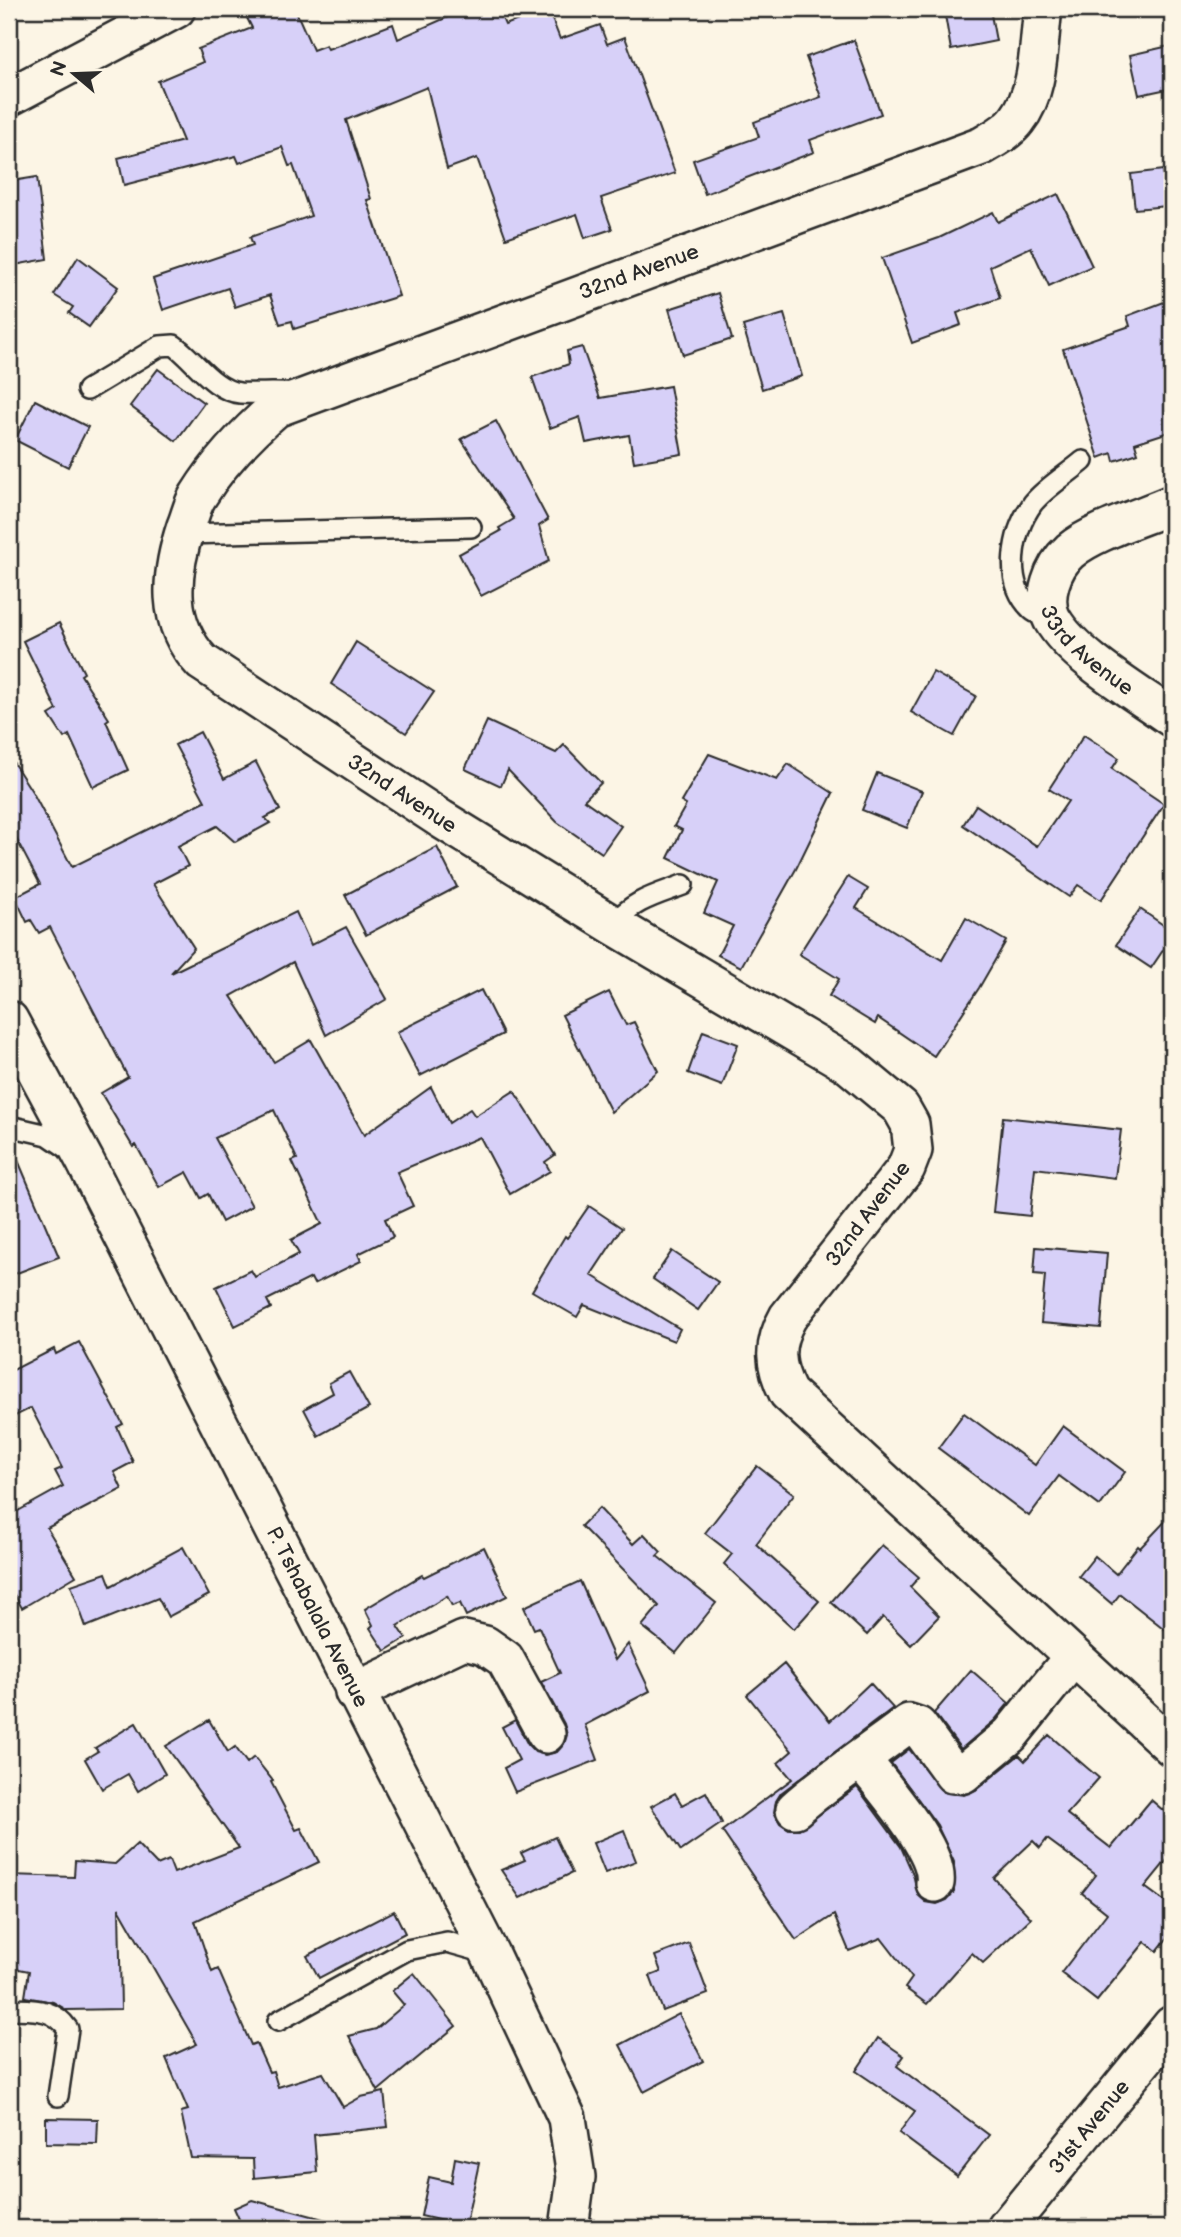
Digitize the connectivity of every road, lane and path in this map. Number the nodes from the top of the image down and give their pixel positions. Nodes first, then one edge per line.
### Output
1 (177, 9) edge
2 (1043, 9) edge
3 (9, 96) edge
4 (87, 390) dead end
5 (303, 396) junction
6 (1083, 461) dead end
7 (1172, 504) edge
8 (471, 527) dead end
9 (184, 534) junction
10 (1051, 617) junction
11 (1172, 718) edge
12 (683, 886) dead end
13 (613, 925) junction
14 (9, 1020) edge
15 (9, 1126) edge
16 (85, 1161) junction
17 (1073, 1657) junction
18 (354, 1692) junction
19 (546, 1734) dead end
20 (1172, 1746) edge
21 (862, 1759) junction
22 (795, 1809) dead end
23 (935, 1883) dead end
24 (489, 1954) junction
25 (9, 2009) edge
26 (278, 2021) dead end
27 (1172, 2025) edge
28 (58, 2096) dead end
29 (569, 2228) edge
30 (1006, 2228) edge

1 - 3 street
2 - 5 street, 32nd Avenue
4 - 5 lane
5 - 9 street, 32nd Avenue
6 - 10 lane
7 - 10 street, 33rd Avenue
8 - 9 lane
9 - 13 street, 32nd Avenue
10 - 11 street, 33rd Avenue
12 - 13 lane
13 - 17 street, 32nd Avenue
14 - 16 street, P. Tshabalala Avenue
15 - 16 lane
16 - 18 street, P. Tshabalala Avenue
17 - 20 street, 32nd Avenue
17 - 21 street
18 - 19 street
18 - 24 street, P. Tshabalala Avenue
21 - 22 street
21 - 23 street
24 - 26 lane
24 - 29 street, P. Tshabalala Avenue
25 - 28 lane
27 - 30 street, 31st Avenue

